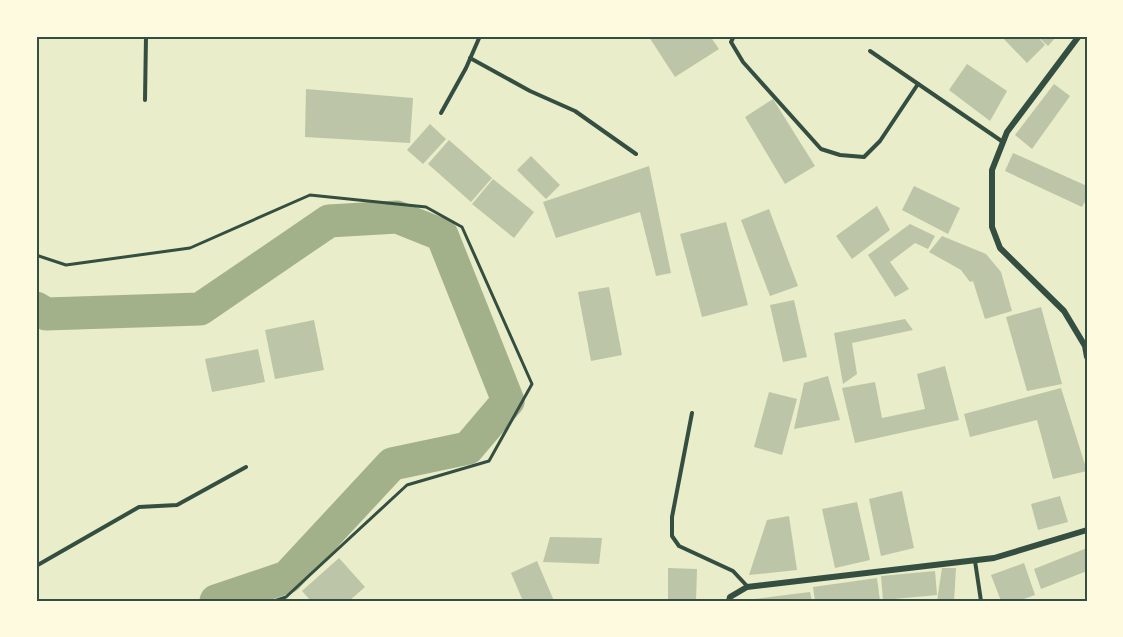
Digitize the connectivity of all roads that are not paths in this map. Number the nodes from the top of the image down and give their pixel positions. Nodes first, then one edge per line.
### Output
1 (146, 36) edge
2 (480, 36) edge
3 (734, 36) edge
4 (1079, 36) edge
5 (870, 51) dead end
6 (470, 58) junction
7 (918, 84) junction
8 (145, 99) dead end
9 (441, 113) dead end
10 (1003, 142) junction
11 (636, 154) dead end
12 (1087, 357) edge
13 (692, 413) dead end
14 (246, 467) dead end
15 (1087, 530) edge
16 (975, 560) junction
17 (36, 566) edge
18 (747, 587) junction
19 (729, 601) edge
20 (981, 601) edge

1 - 8 lane
2 - 6 lane
3 - 7 lane
4 - 10 street
5 - 7 lane
6 - 9 lane
6 - 11 lane
7 - 10 lane
10 - 12 street
13 - 18 lane
14 - 17 lane
15 - 16 street
16 - 18 street
16 - 20 lane
18 - 19 street

